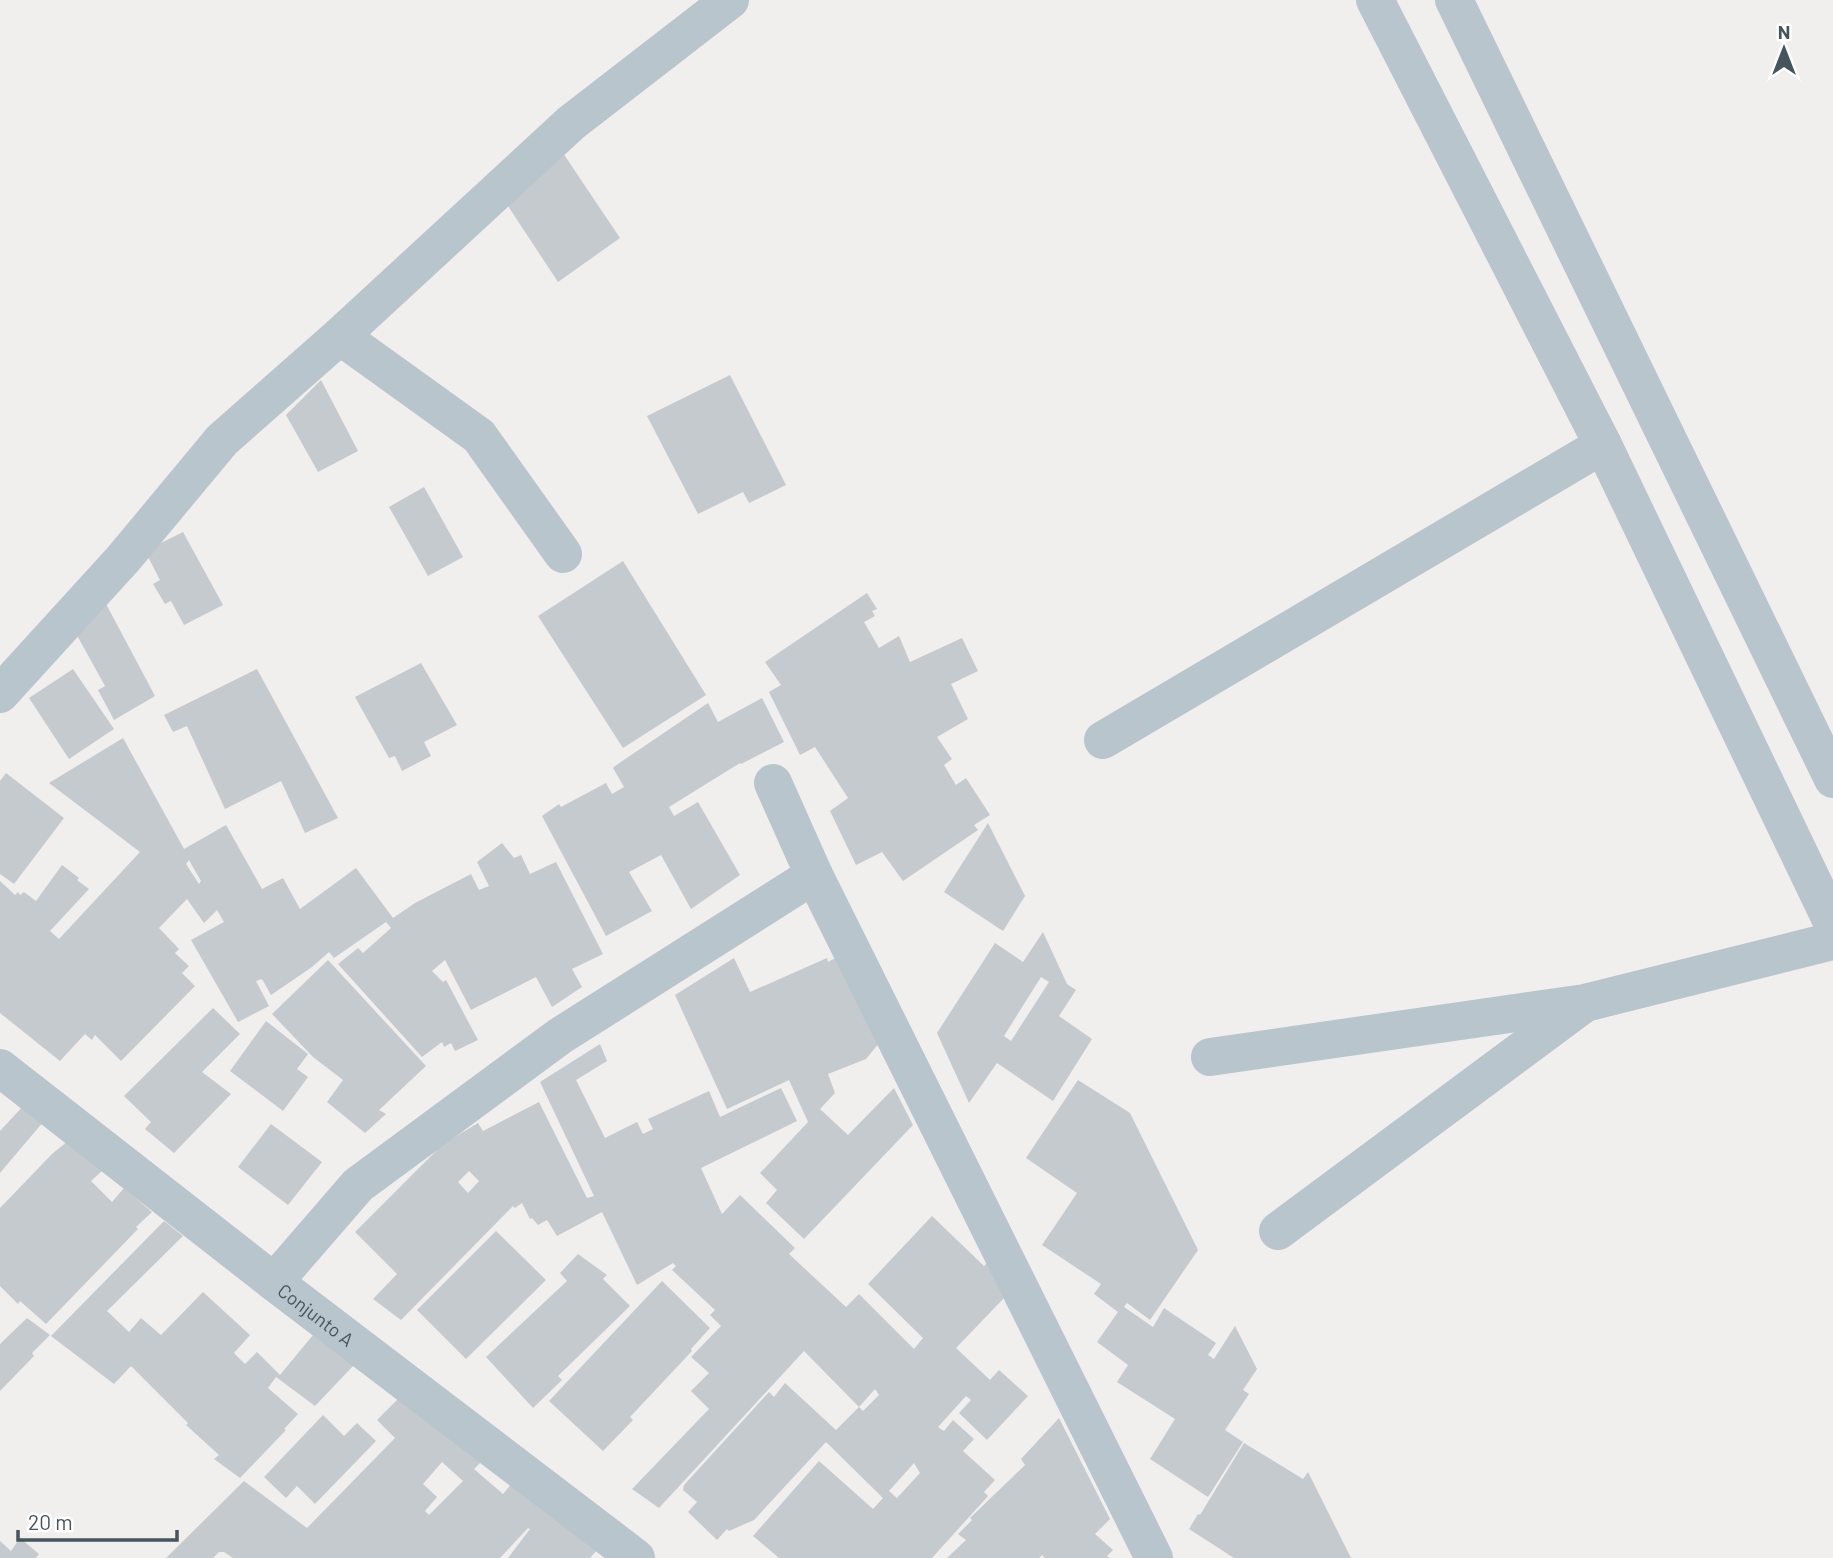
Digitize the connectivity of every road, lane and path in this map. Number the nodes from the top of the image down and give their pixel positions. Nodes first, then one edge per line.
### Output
1 (730, 0) edge
2 (1375, 0) edge
3 (1454, 0) edge
4 (341, 336) junction
5 (1602, 445) junction
6 (563, 554) dead end
7 (0, 694) edge
8 (1103, 740) dead end
9 (1833, 779) edge
10 (773, 783) dead end
11 (814, 875) junction
12 (1833, 924) edge
13 (1833, 941) edge
14 (1585, 1003) junction
15 (1210, 1058) dead end
16 (0, 1068) edge
17 (1278, 1231) dead end
18 (274, 1282) junction
19 (636, 1558) edge
20 (1154, 1558) edge

1 - 4 street
2 - 5 street
3 - 9 street
4 - 6 street
4 - 7 street
5 - 8 street
5 - 12 street
10 - 11 street
11 - 18 street
11 - 20 street
13 - 14 street
14 - 15 street
14 - 17 street
16 - 18 street, Conjunto A
18 - 19 street, Conjunto A

